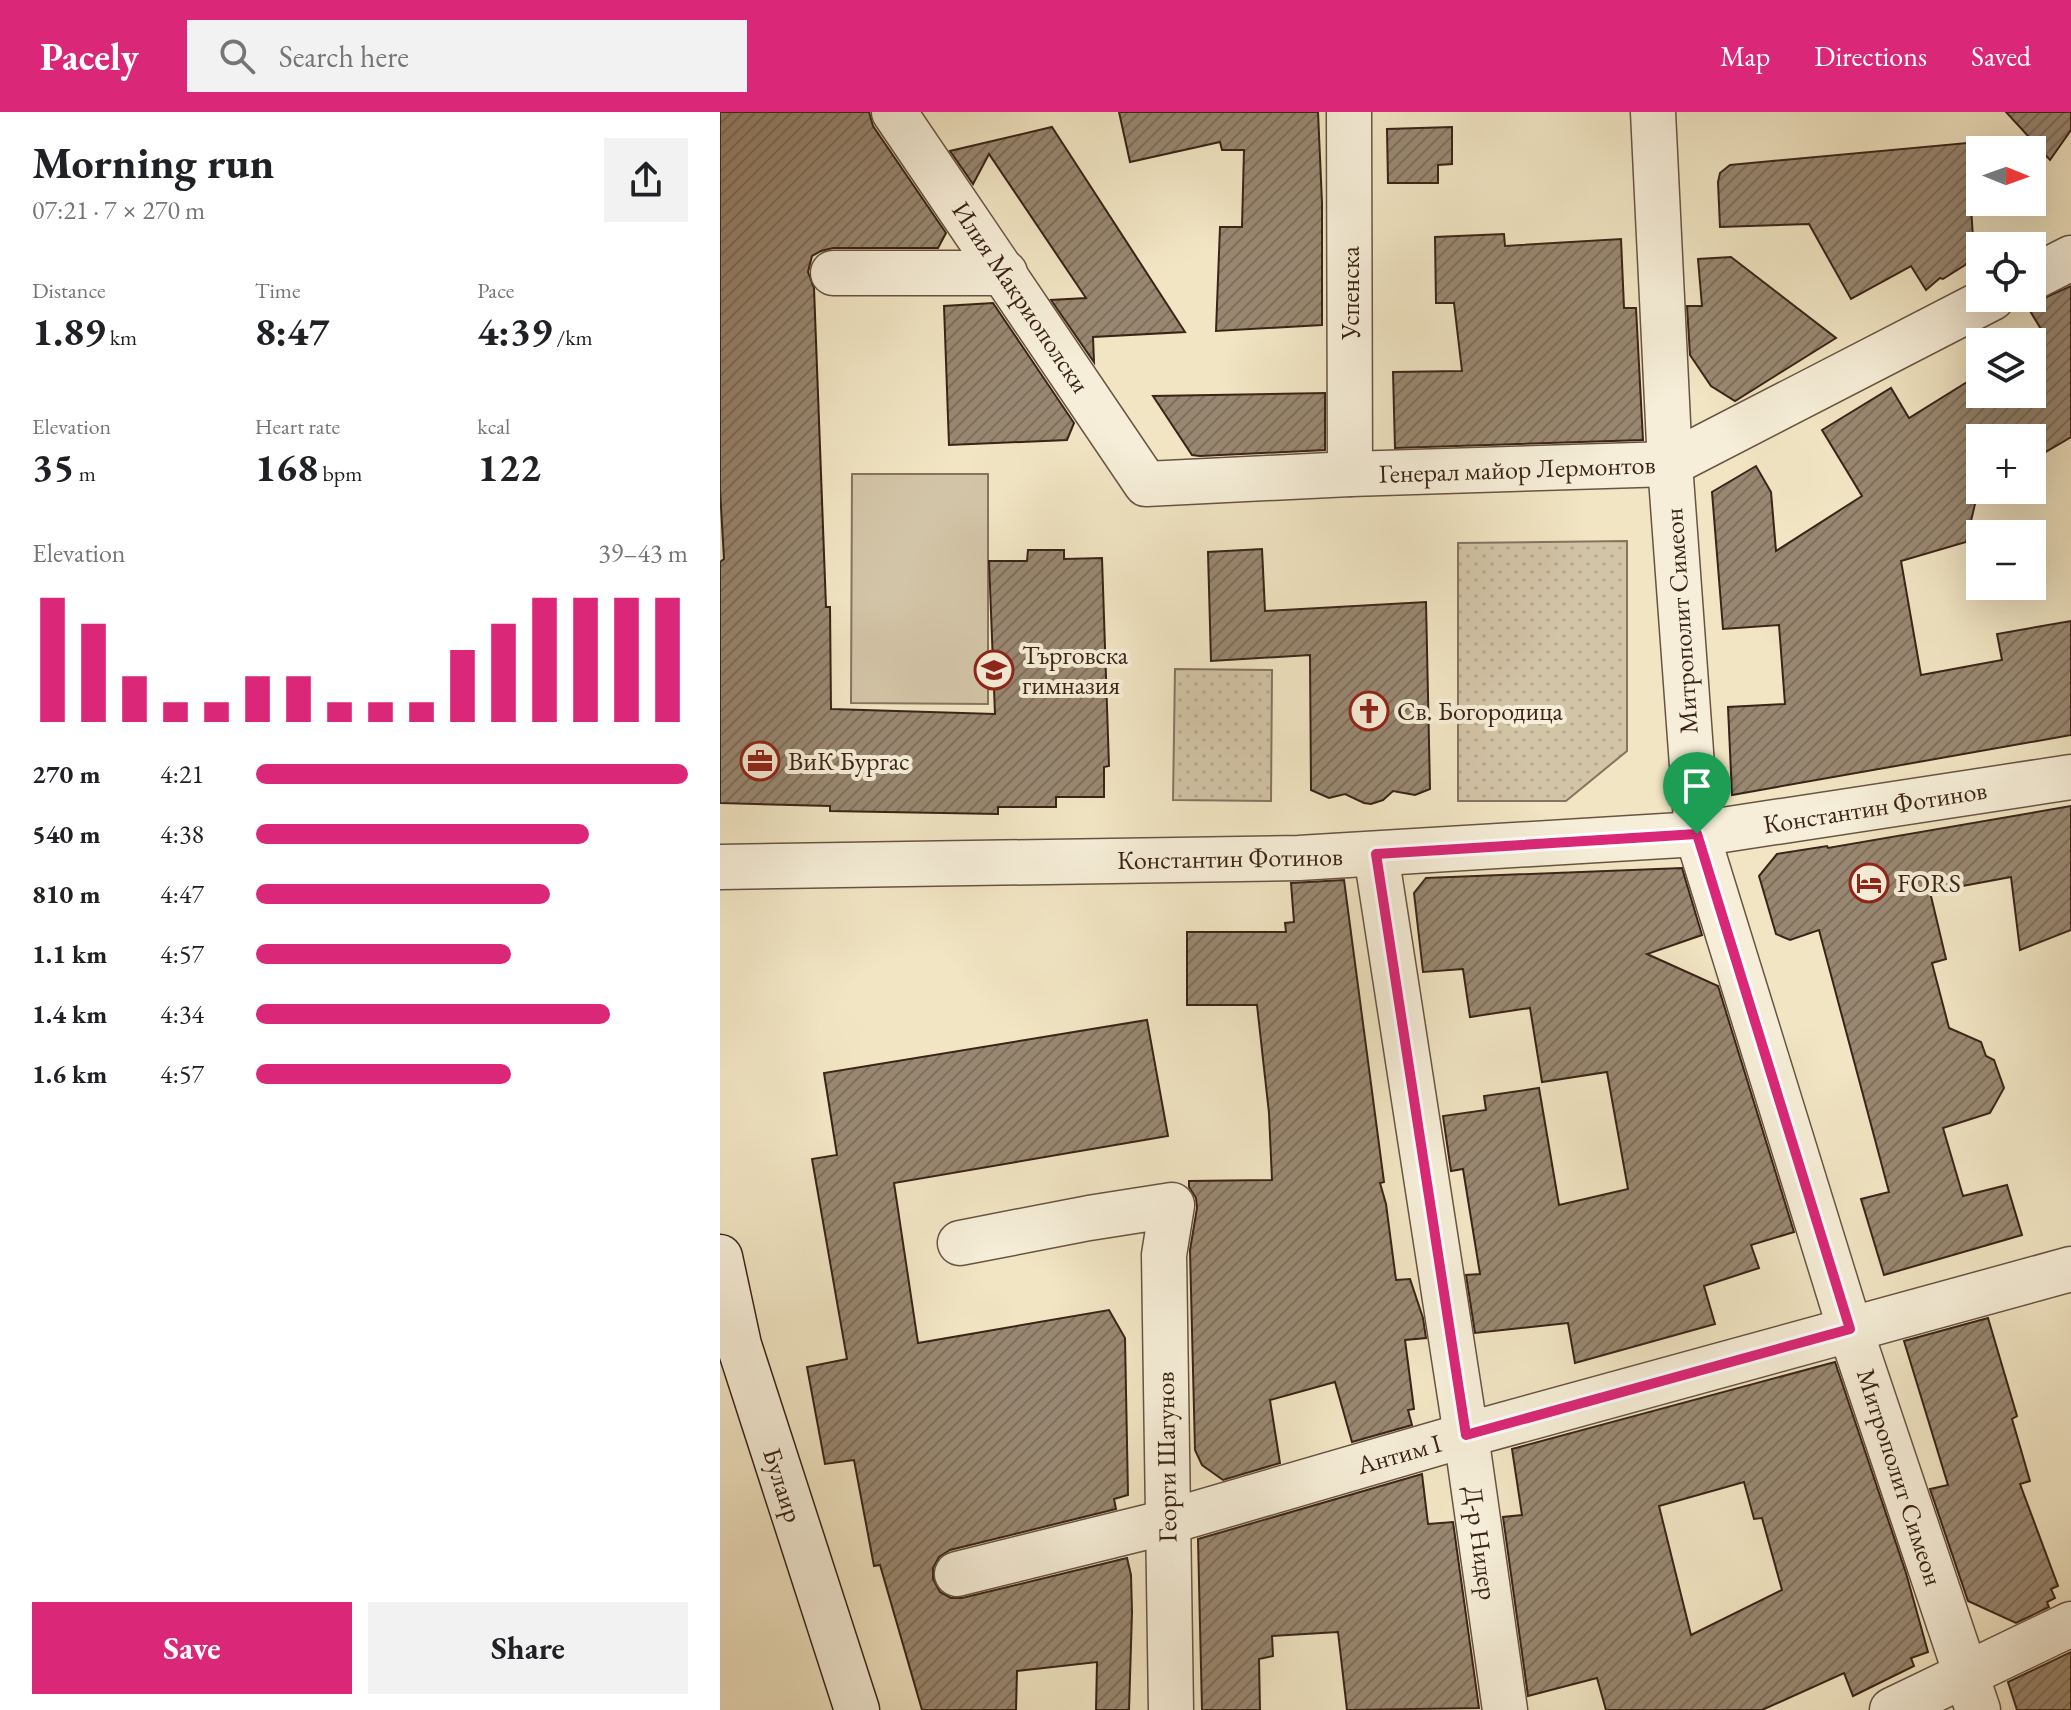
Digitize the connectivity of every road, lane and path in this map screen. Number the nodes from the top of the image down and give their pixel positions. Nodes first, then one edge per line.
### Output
1 (894, 112) edge
2 (1349, 112) edge
3 (1653, 112) edge
4 (2071, 258) edge
5 (2046, 271) edge
6 (833, 273) dead end
7 (1005, 273) junction
8 (1966, 311) edge
9 (1670, 464) junction
10 (1350, 474) junction
11 (1146, 484) joint
12 (2071, 777) edge
13 (1697, 834) junction
14 (1376, 854) junction
15 (720, 867) edge
16 (960, 1243) dead end
17 (720, 1257) edge
18 (2071, 1269) edge
19 (1850, 1329) junction
20 (1466, 1435) junction
21 (1167, 1522) junction
22 (957, 1574) dead end
23 (2071, 1624) edge
24 (1972, 1692) edge
25 (857, 1710) edge
26 (1171, 1710) edge
27 (1505, 1710) edge
28 (1892, 1710) edge

1 - 7 street, Илия Макриополски
2 - 10 street, Успенска
3 - 9 street, Митрополит Симеон
4 - 5 street
6 - 7 street
7 - 11 street, Илия Макриополски
8 - 9 street, Генерал майор Лермонтов
9 - 10 street, Генерал майор Лермонтов
9 - 13 street, Митрополит Симеон
10 - 11 street, Генерал майор Лермонтов
12 - 13 street, Константин Фотинов
13 - 14 street, Константин Фотинов
13 - 19 street, Митрополит Симеон
14 - 15 street, Константин Фотинов
14 - 20 street, Д-р Нидер
16 - 21 street, Георги Шагунов
17 - 25 street, Булаир
18 - 19 street, Антим I
19 - 20 street, Антим I
19 - 24 street, Митрополит Симеон
20 - 21 street, Антим I
20 - 27 street, Д-р Нидер
21 - 22 street, Антим I
21 - 26 street, Георги Шагунов
23 - 24 street
24 - 28 street

